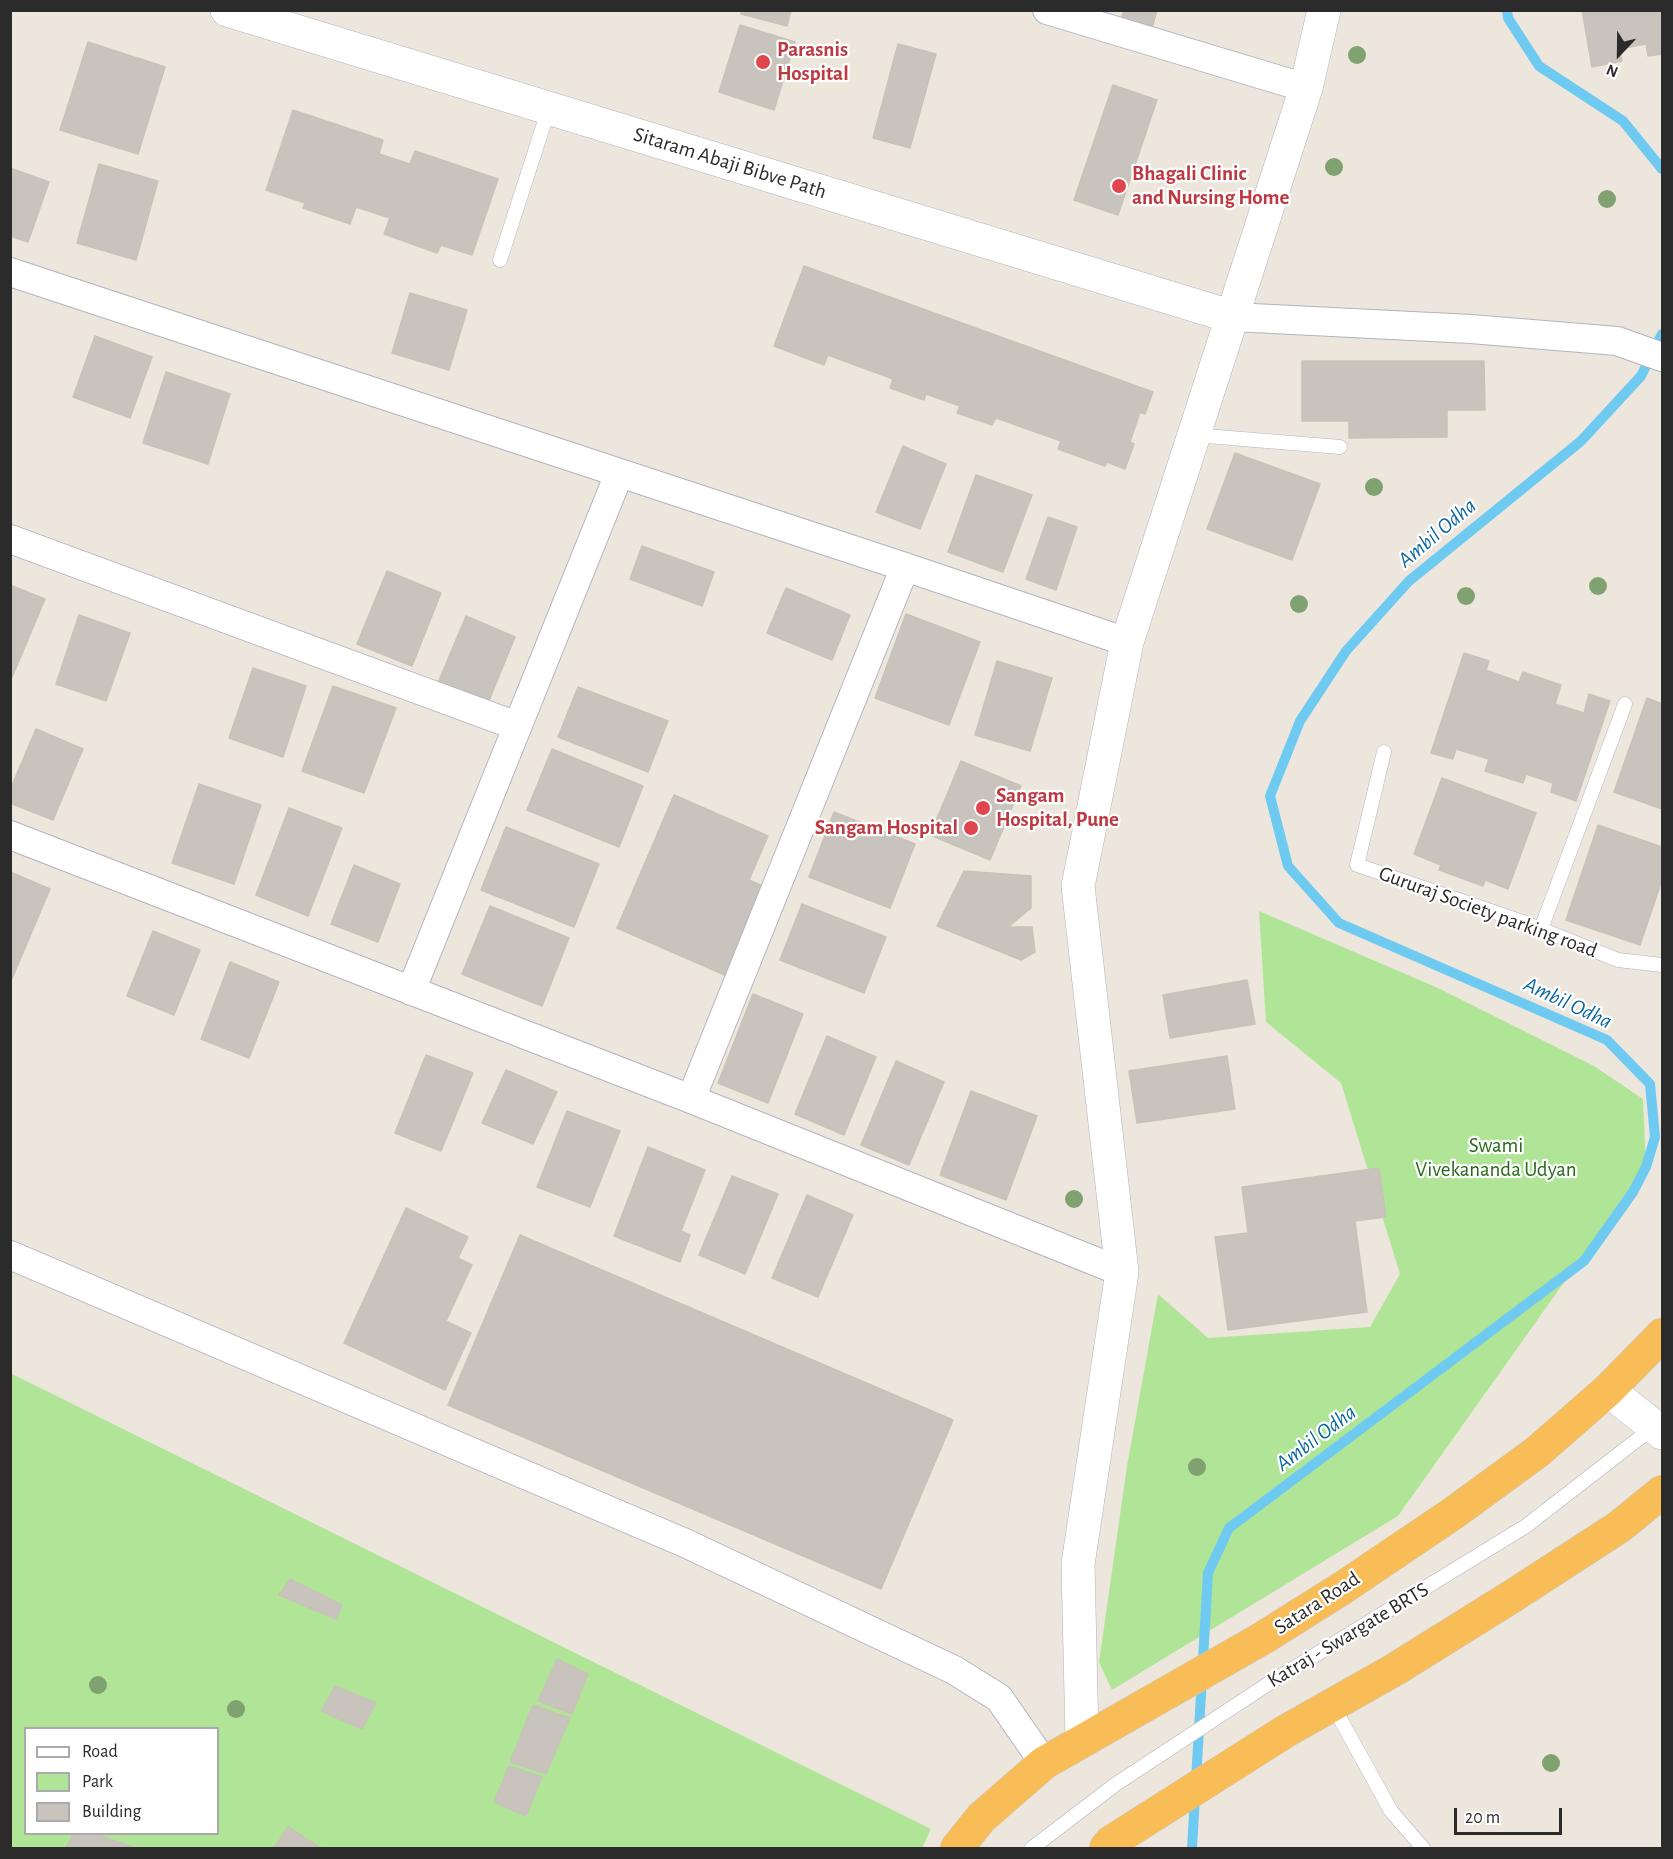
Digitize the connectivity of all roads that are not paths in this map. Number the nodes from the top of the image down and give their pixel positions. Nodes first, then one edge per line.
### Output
1 (227, 10) edge
2 (1047, 10) edge
3 (1324, 10) edge
4 (1306, 88) junction
5 (549, 108) junction
6 (500, 260) dead end
7 (10, 272) edge
8 (1233, 317) junction
9 (1662, 357) edge
10 (1194, 435) junction
11 (1340, 447) dead end
12 (619, 474) junction
13 (10, 538) edge
14 (905, 567) junction
15 (1127, 642) junction
16 (1626, 704) dead end
17 (517, 726) junction
18 (1384, 752) dead end
19 (10, 835) edge
20 (1541, 929) junction
21 (1662, 965) edge
22 (411, 991) junction
23 (691, 1099) junction
24 (10, 1256) edge
25 (1122, 1272) junction
26 (1662, 1335) edge
27 (1608, 1390) junction
28 (1659, 1426) edge
29 (1662, 1492) edge
30 (1332, 1704) junction
31 (1082, 1739) junction
32 (1044, 1763) junction
33 (1108, 1845) edge
34 (957, 1848) edge
35 (1032, 1848) edge
36 (1423, 1848) edge

1 - 5 street, Sitaram Abaji Bibve Path
2 - 4 street
3 - 4 street
4 - 8 street
5 - 6 lane
5 - 8 street, Sitaram Abaji Bibve Path
7 - 12 street
8 - 9 street
8 - 10 street
10 - 11 lane
10 - 15 street
12 - 14 street
12 - 17 street
13 - 17 street
14 - 15 street
14 - 23 street
15 - 25 street
16 - 20 lane
17 - 22 street
18 - 20 lane, Gururaj Society parking road
19 - 22 street
20 - 21 lane, Gururaj Society parking road
22 - 23 street
23 - 25 street
24 - 32 street
25 - 31 street
26 - 27 highway, Satara Road
27 - 28 street
27 - 31 highway, Satara Road
28 - 35 lane, Katraj - Swargate BRTS
29 - 30 highway
30 - 33 highway
30 - 36 lane
31 - 32 highway, Satara Road
32 - 34 highway, Satara Road

